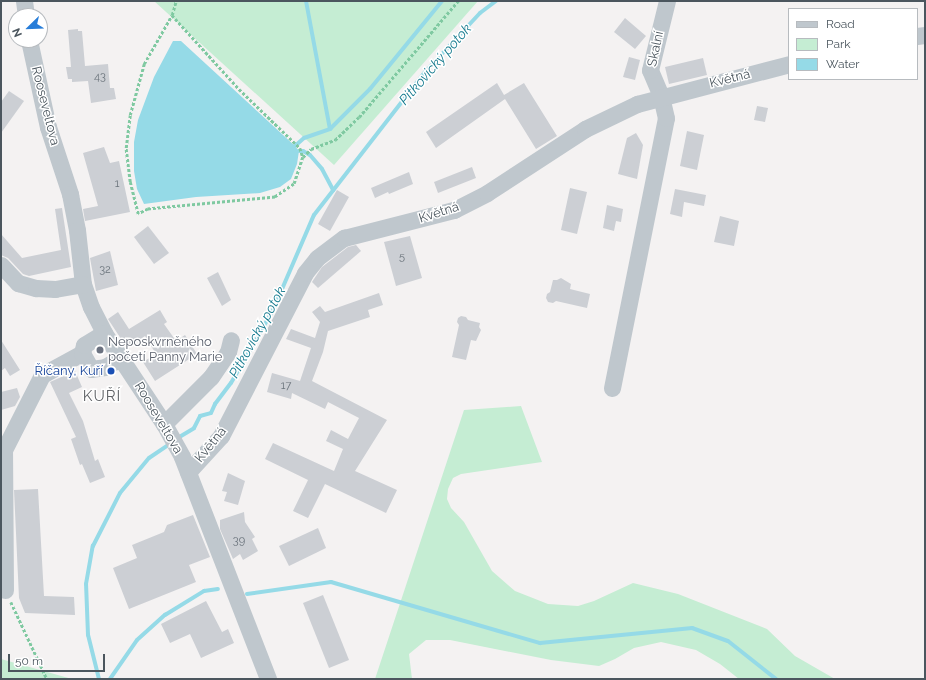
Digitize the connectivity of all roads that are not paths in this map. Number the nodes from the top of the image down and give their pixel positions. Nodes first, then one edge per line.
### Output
1 (667, 1) edge
2 (31, 48) edge
3 (788, 64) edge
4 (661, 96) junction
5 (1, 265) edge
6 (83, 284) junction
7 (104, 334) junction
8 (230, 340) dead end
9 (82, 353) junction
10 (120, 358) junction
11 (612, 388) dead end
12 (166, 428) junction
13 (185, 465) junction
14 (5, 590) road end
15 (268, 679) edge

1 - 4 street, Skalní
2 - 6 street, Rooseveltova
3 - 4 street, Květná
4 - 11 street, Skalní
4 - 13 street, Květná
5 - 6 street
6 - 7 street, Rooseveltova
7 - 9 street
7 - 10 street, Rooseveltova
8 - 12 street
9 - 10 street
9 - 14 street
10 - 12 street, Rooseveltova
12 - 13 street, Rooseveltova
13 - 15 street, Rooseveltova

